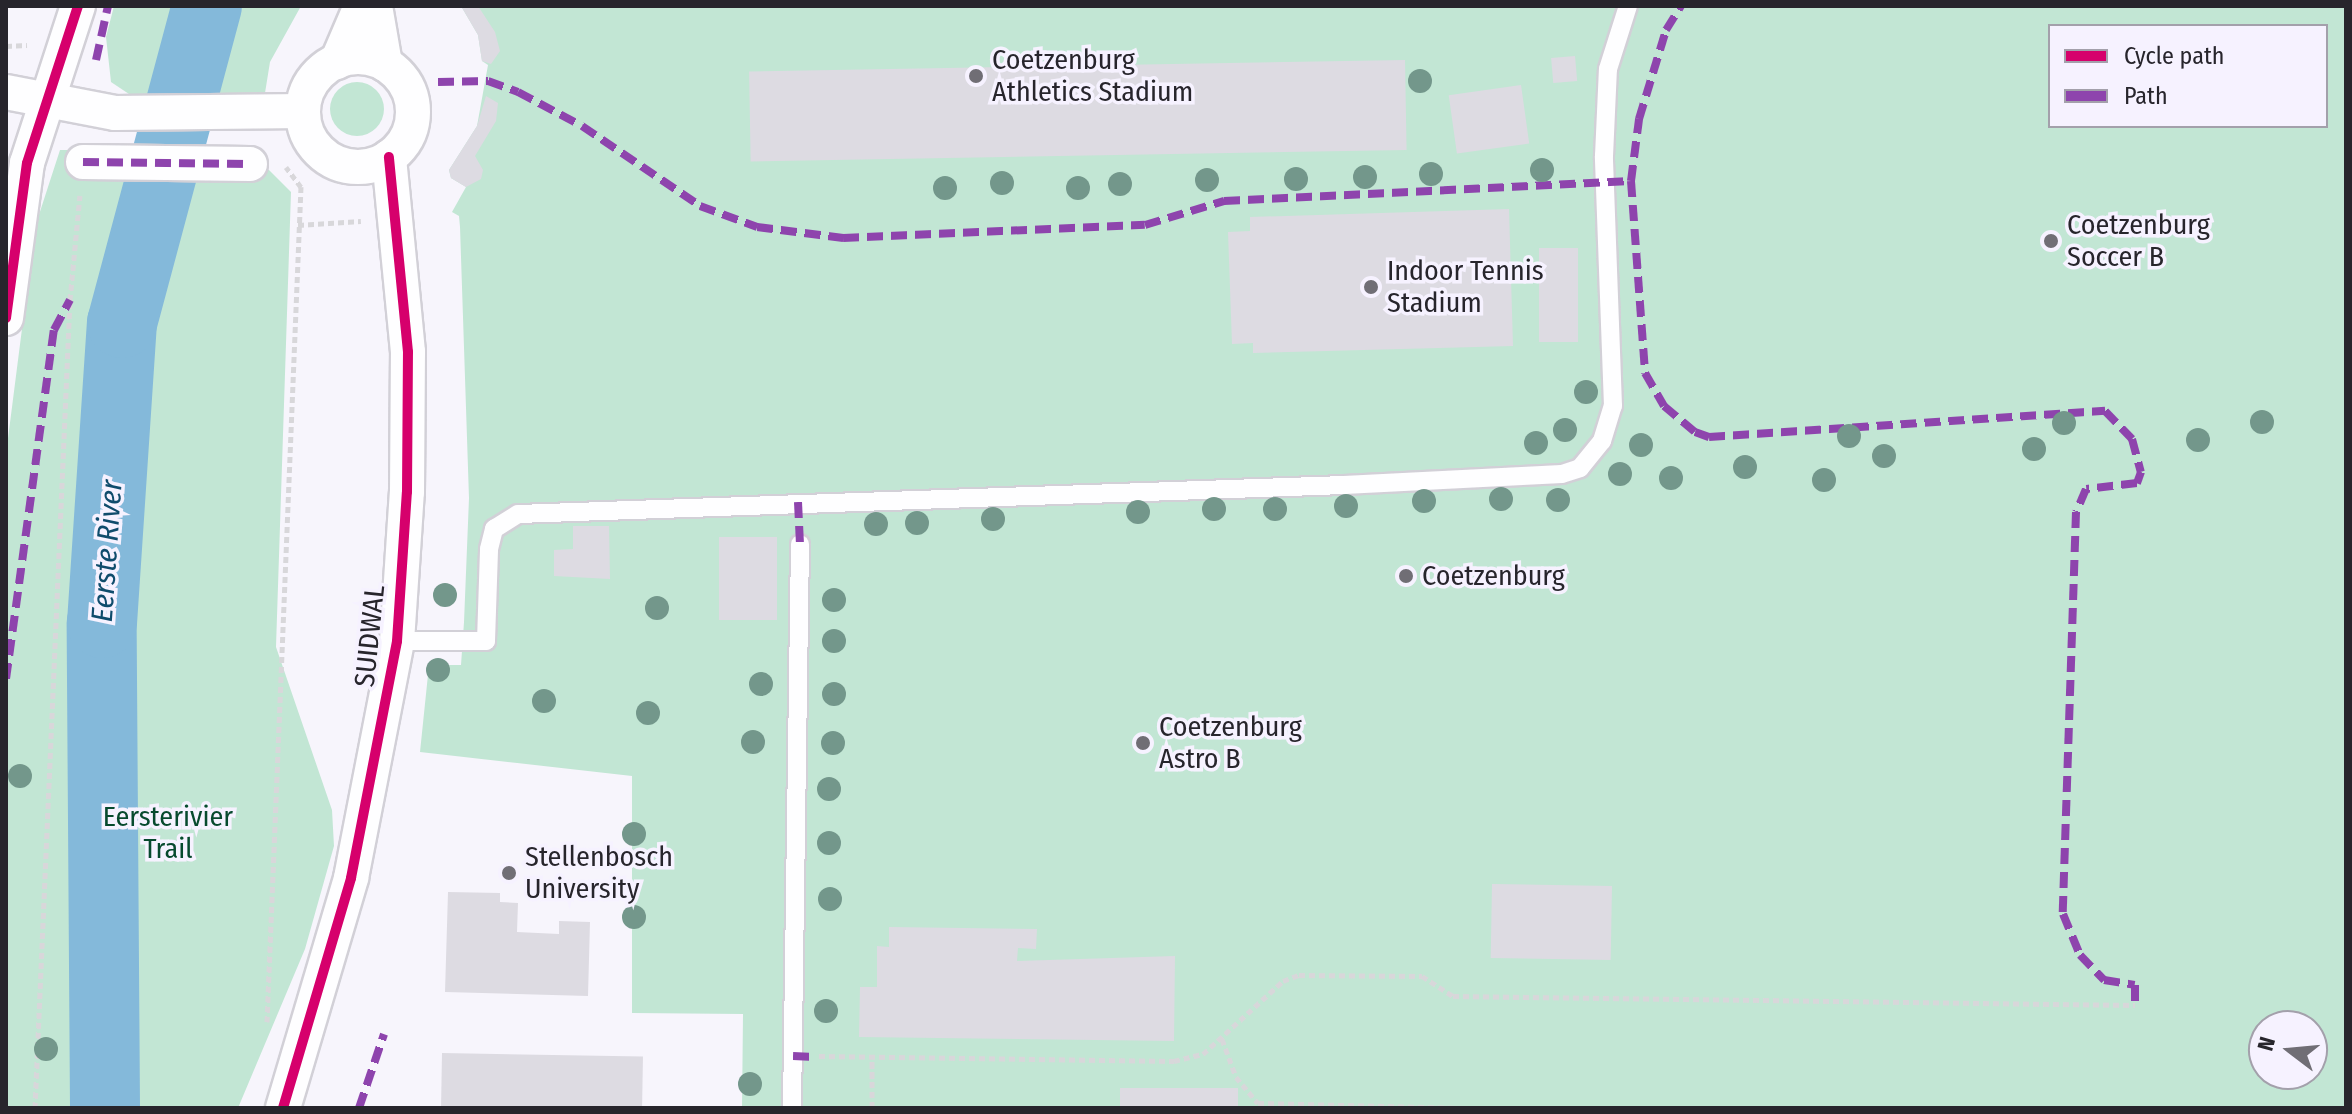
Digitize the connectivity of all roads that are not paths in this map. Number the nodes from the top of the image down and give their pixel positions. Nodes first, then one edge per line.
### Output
1 (78, 6) edge
2 (361, 6) edge
3 (375, 6) edge
4 (1628, 6) edge
5 (337, 62) junction
6 (385, 64) junction
7 (6, 92) edge
8 (50, 102) junction
9 (289, 112) junction
10 (389, 157) junction
11 (83, 162) road end
12 (250, 164) road end
13 (6, 318) edge
14 (800, 544) dead end
15 (397, 641) junction
16 (283, 1108) edge
17 (792, 1108) edge

1 - 8 street
2 - 5 street
3 - 6 street
4 - 15 lane
5 - 6 street
5 - 9 street
6 - 10 street
7 - 8 street
8 - 9 street
8 - 13 street
9 - 10 street
10 - 15 street, SUIDWAL
11 - 12 street
14 - 17 lane
15 - 16 street, SUIDWAL

